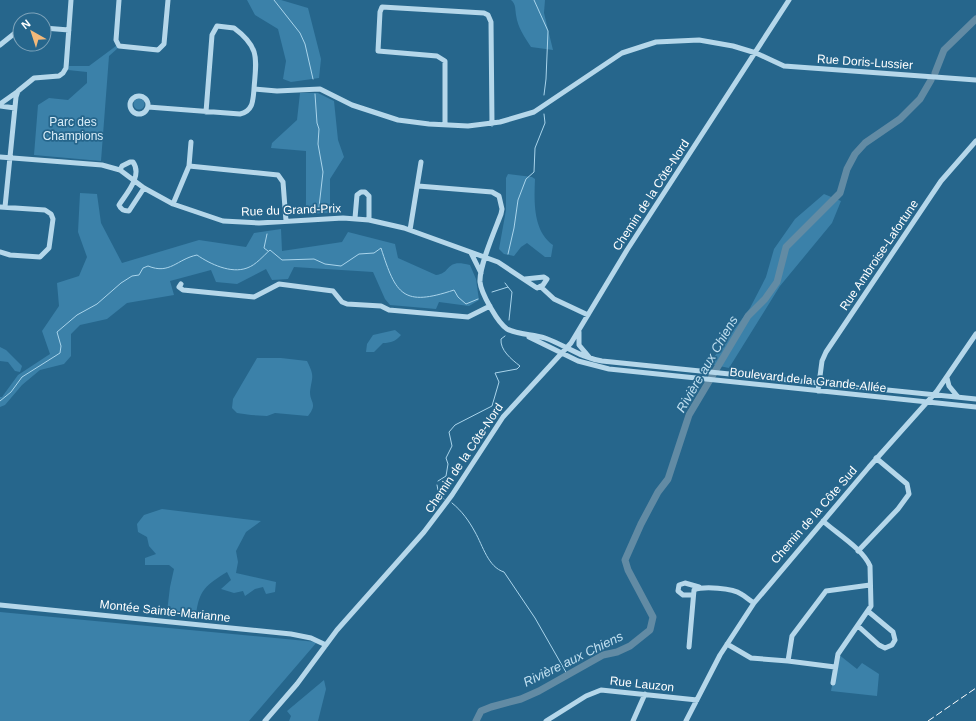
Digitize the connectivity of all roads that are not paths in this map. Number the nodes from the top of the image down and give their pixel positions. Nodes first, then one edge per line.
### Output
1 (71, 0) edge
2 (119, 0) edge
3 (168, 0) edge
4 (788, 0) edge
5 (52, 29) edge
6 (69, 30) junction
7 (12, 36) edge
8 (0, 46) edge
9 (756, 53) junction
10 (976, 80) edge
11 (254, 89) junction
12 (18, 91) junction
13 (0, 105) edge
14 (148, 107) dead end
15 (15, 108) junction
16 (206, 112) junction
17 (492, 124) junction
18 (445, 126) junction
19 (976, 141) edge
20 (191, 142) dead end
21 (0, 157) edge
22 (10, 157) junction
23 (421, 162) dead end
24 (189, 166) junction
25 (120, 170) junction
26 (135, 181) junction
27 (418, 186) junction
28 (144, 188) junction
29 (172, 204) junction
30 (3, 207) edge
31 (355, 218) junction
32 (369, 220) junction
33 (286, 221) junction
34 (410, 230) junction
35 (0, 252) edge
36 (471, 253) junction
37 (486, 258) junction
38 (481, 274) junction
39 (525, 279) junction
40 (182, 284) dead end
41 (541, 287) junction
42 (490, 306) junction
43 (588, 315) junction
44 (579, 330) junction
45 (976, 334) edge
46 (526, 335) junction
47 (566, 348) junction
48 (562, 353) junction
49 (590, 359) junction
50 (714, 373) junction
51 (947, 378) junction
52 (710, 380) junction
53 (819, 383) junction
54 (818, 391) junction
55 (934, 395) junction
56 (958, 397) junction
57 (976, 399) edge
58 (928, 402) junction
59 (976, 407) edge
60 (876, 458) junction
61 (823, 521) junction
62 (858, 550) junction
63 (870, 585) junction
64 (700, 587) junction
65 (693, 596) junction
66 (754, 603) junction
67 (0, 605) edge
68 (869, 612) junction
69 (858, 626) junction
70 (727, 644) junction
71 (326, 645) junction
72 (690, 647) dead end
73 (788, 661) junction
74 (835, 667) junction
75 (833, 683) dead end
76 (645, 694) junction
77 (697, 700) junction
78 (265, 721) edge
79 (546, 721) edge
80 (633, 721) edge
81 (686, 721) edge

1 - 6 street
2 - 3 street
4 - 9 street, Chemin de la Côte-Nord
5 - 6 street
6 - 12 street
7 - 8 street
9 - 10 street, Rue Doris-Lussier
9 - 17 street, Rue Doris-Lussier
9 - 43 street, Chemin de la Côte-Nord
11 - 16 street
11 - 16 street
11 - 18 street, Rue Doris-Lussier
12 - 13 street
12 - 15 street
13 - 15 street
14 - 16 street
15 - 22 street
17 - 18 street, Rue Doris-Lussier
17 - 18 street
19 - 53 street, Rue Ambroise-Lafortune
20 - 24 street
21 - 22 street, Rue du Grand-Prix
22 - 25 street, Rue du Grand-Prix
22 - 30 street
23 - 27 street
24 - 29 street
24 - 33 street
25 - 26 street, Rue du Grand-Prix
25 - 26 street
26 - 28 street, Rue du Grand-Prix
26 - 28 street
27 - 34 street
27 - 37 street, Boulevard de la Grande-Allée
28 - 29 street, Rue du Grand-Prix
29 - 33 street, Rue du Grand-Prix
30 - 35 street
31 - 32 street, Rue du Grand-Prix
31 - 32 street
31 - 33 street, Rue du Grand-Prix
32 - 34 street, Rue du Grand-Prix
34 - 36 street, Rue du Grand-Prix
36 - 37 street, Rue du Grand-Prix
36 - 38 street
37 - 38 street, Boulevard de la Grande-Allée
37 - 39 street, Rue du Grand-Prix
38 - 42 street, Boulevard de la Grande-Allée
39 - 41 street, Rue du Grand-Prix
39 - 41 street
40 - 42 street
41 - 43 street, Rue du Grand-Prix
42 - 46 street, Boulevard de la Grande-Allée
43 - 44 street, Chemin de la Côte-Nord
44 - 47 street, Chemin de la Côte-Nord
44 - 49 street
45 - 51 street, Chemin de la Côte Sud
46 - 47 street, Boulevard de la Grande-Allée
46 - 48 street, Boulevard de la Grande-Allée
47 - 48 street, Chemin de la Côte-Nord
47 - 49 street, Boulevard de la Grande-Allée
48 - 52 street, Boulevard de la Grande-Allée
48 - 71 street, Chemin de la Côte-Nord
49 - 50 street, Boulevard de la Grande-Allée
50 - 52 street
50 - 53 street, Boulevard de la Grande-Allée
51 - 55 street, Chemin de la Côte Sud
51 - 56 street
52 - 54 street, Boulevard de la Grande-Allée
53 - 54 street, Rue Ambroise-Lafortune
53 - 55 street, Boulevard de la Grande-Allée
54 - 58 street, Boulevard de la Grande-Allée
55 - 56 street, Boulevard de la Grande-Allée
55 - 58 street, Chemin de la Côte Sud
56 - 57 street, Boulevard de la Grande-Allée
58 - 59 street, Boulevard de la Grande-Allée
58 - 60 street, Chemin de la Côte Sud
60 - 61 street, Chemin de la Côte Sud
60 - 62 street
61 - 62 street
61 - 66 street, Chemin de la Côte Sud
62 - 63 street
63 - 68 street
63 - 73 street
64 - 65 street
64 - 65 street
64 - 66 street
65 - 72 street
66 - 70 street, Chemin de la Côte Sud
67 - 71 street, Montée Sainte-Marianne
68 - 69 street
68 - 69 street
69 - 74 street
70 - 73 street
70 - 77 street, Chemin de la Côte Sud
71 - 78 street, Chemin de la Côte-Nord
73 - 74 street
74 - 75 street
76 - 77 street, Rue Lauzon
76 - 79 street, Rue Lauzon
76 - 80 street
77 - 81 street, Chemin de la Côte Sud

